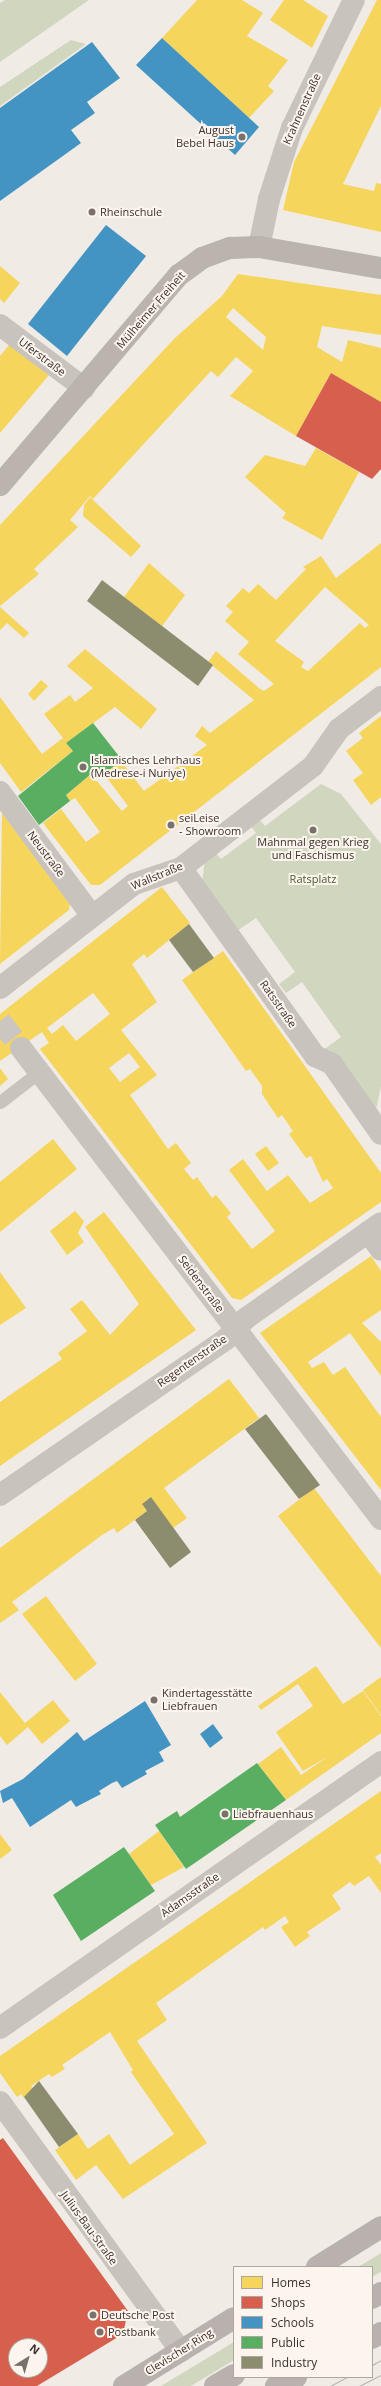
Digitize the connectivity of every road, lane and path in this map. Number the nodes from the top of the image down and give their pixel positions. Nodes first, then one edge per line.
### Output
1 (346, 5) edge
2 (259, 247) junction
3 (381, 268) edge
4 (0, 325) edge
5 (84, 388) junction
6 (0, 484) edge
7 (381, 697) edge
8 (0, 792) edge
9 (181, 868) junction
10 (92, 916) junction
11 (0, 988) edge
12 (21, 1048) tunnel mouth
13 (39, 1072) junction
14 (0, 1102) edge
15 (381, 1134) edge
16 (375, 1228) edge
17 (381, 1250) edge
18 (236, 1329) junction
19 (0, 1495) edge
20 (381, 1519) edge
21 (381, 1762) edge
22 (0, 2028) edge
23 (0, 2102) edge
24 (381, 2227) edge
25 (319, 2266) edge
26 (233, 2319) edge
27 (181, 2351) junction
28 (233, 2376) edge
29 (294, 2378) edge
30 (124, 2386) edge
31 (215, 2386) edge
32 (276, 2386) edge

1 - 2 street, Krahnenstraße
2 - 3 street, Mülheimer Freiheit
2 - 5 street, Mülheimer Freiheit
4 - 5 street, Uferstraße
5 - 6 street, Mülheimer Freiheit
7 - 9 street, Wallstraße
8 - 10 street, Neustraße
9 - 10 street, Wallstraße
9 - 15 street, Ratsstraße
10 - 11 street, Wallstraße
12 - 13 street, Seidenstraße
13 - 14 lane
13 - 18 street, Seidenstraße
16 - 17 street
16 - 18 street, Regentenstraße
18 - 19 street, Regentenstraße
18 - 20 street, Seidenstraße
21 - 22 street, Adamsstraße
23 - 27 street, Julius-Bau-Straße
24 - 25 main road
26 - 27 main road, Clevischer Ring
27 - 30 main road, Clevischer Ring
28 - 31 main road
29 - 32 main road

